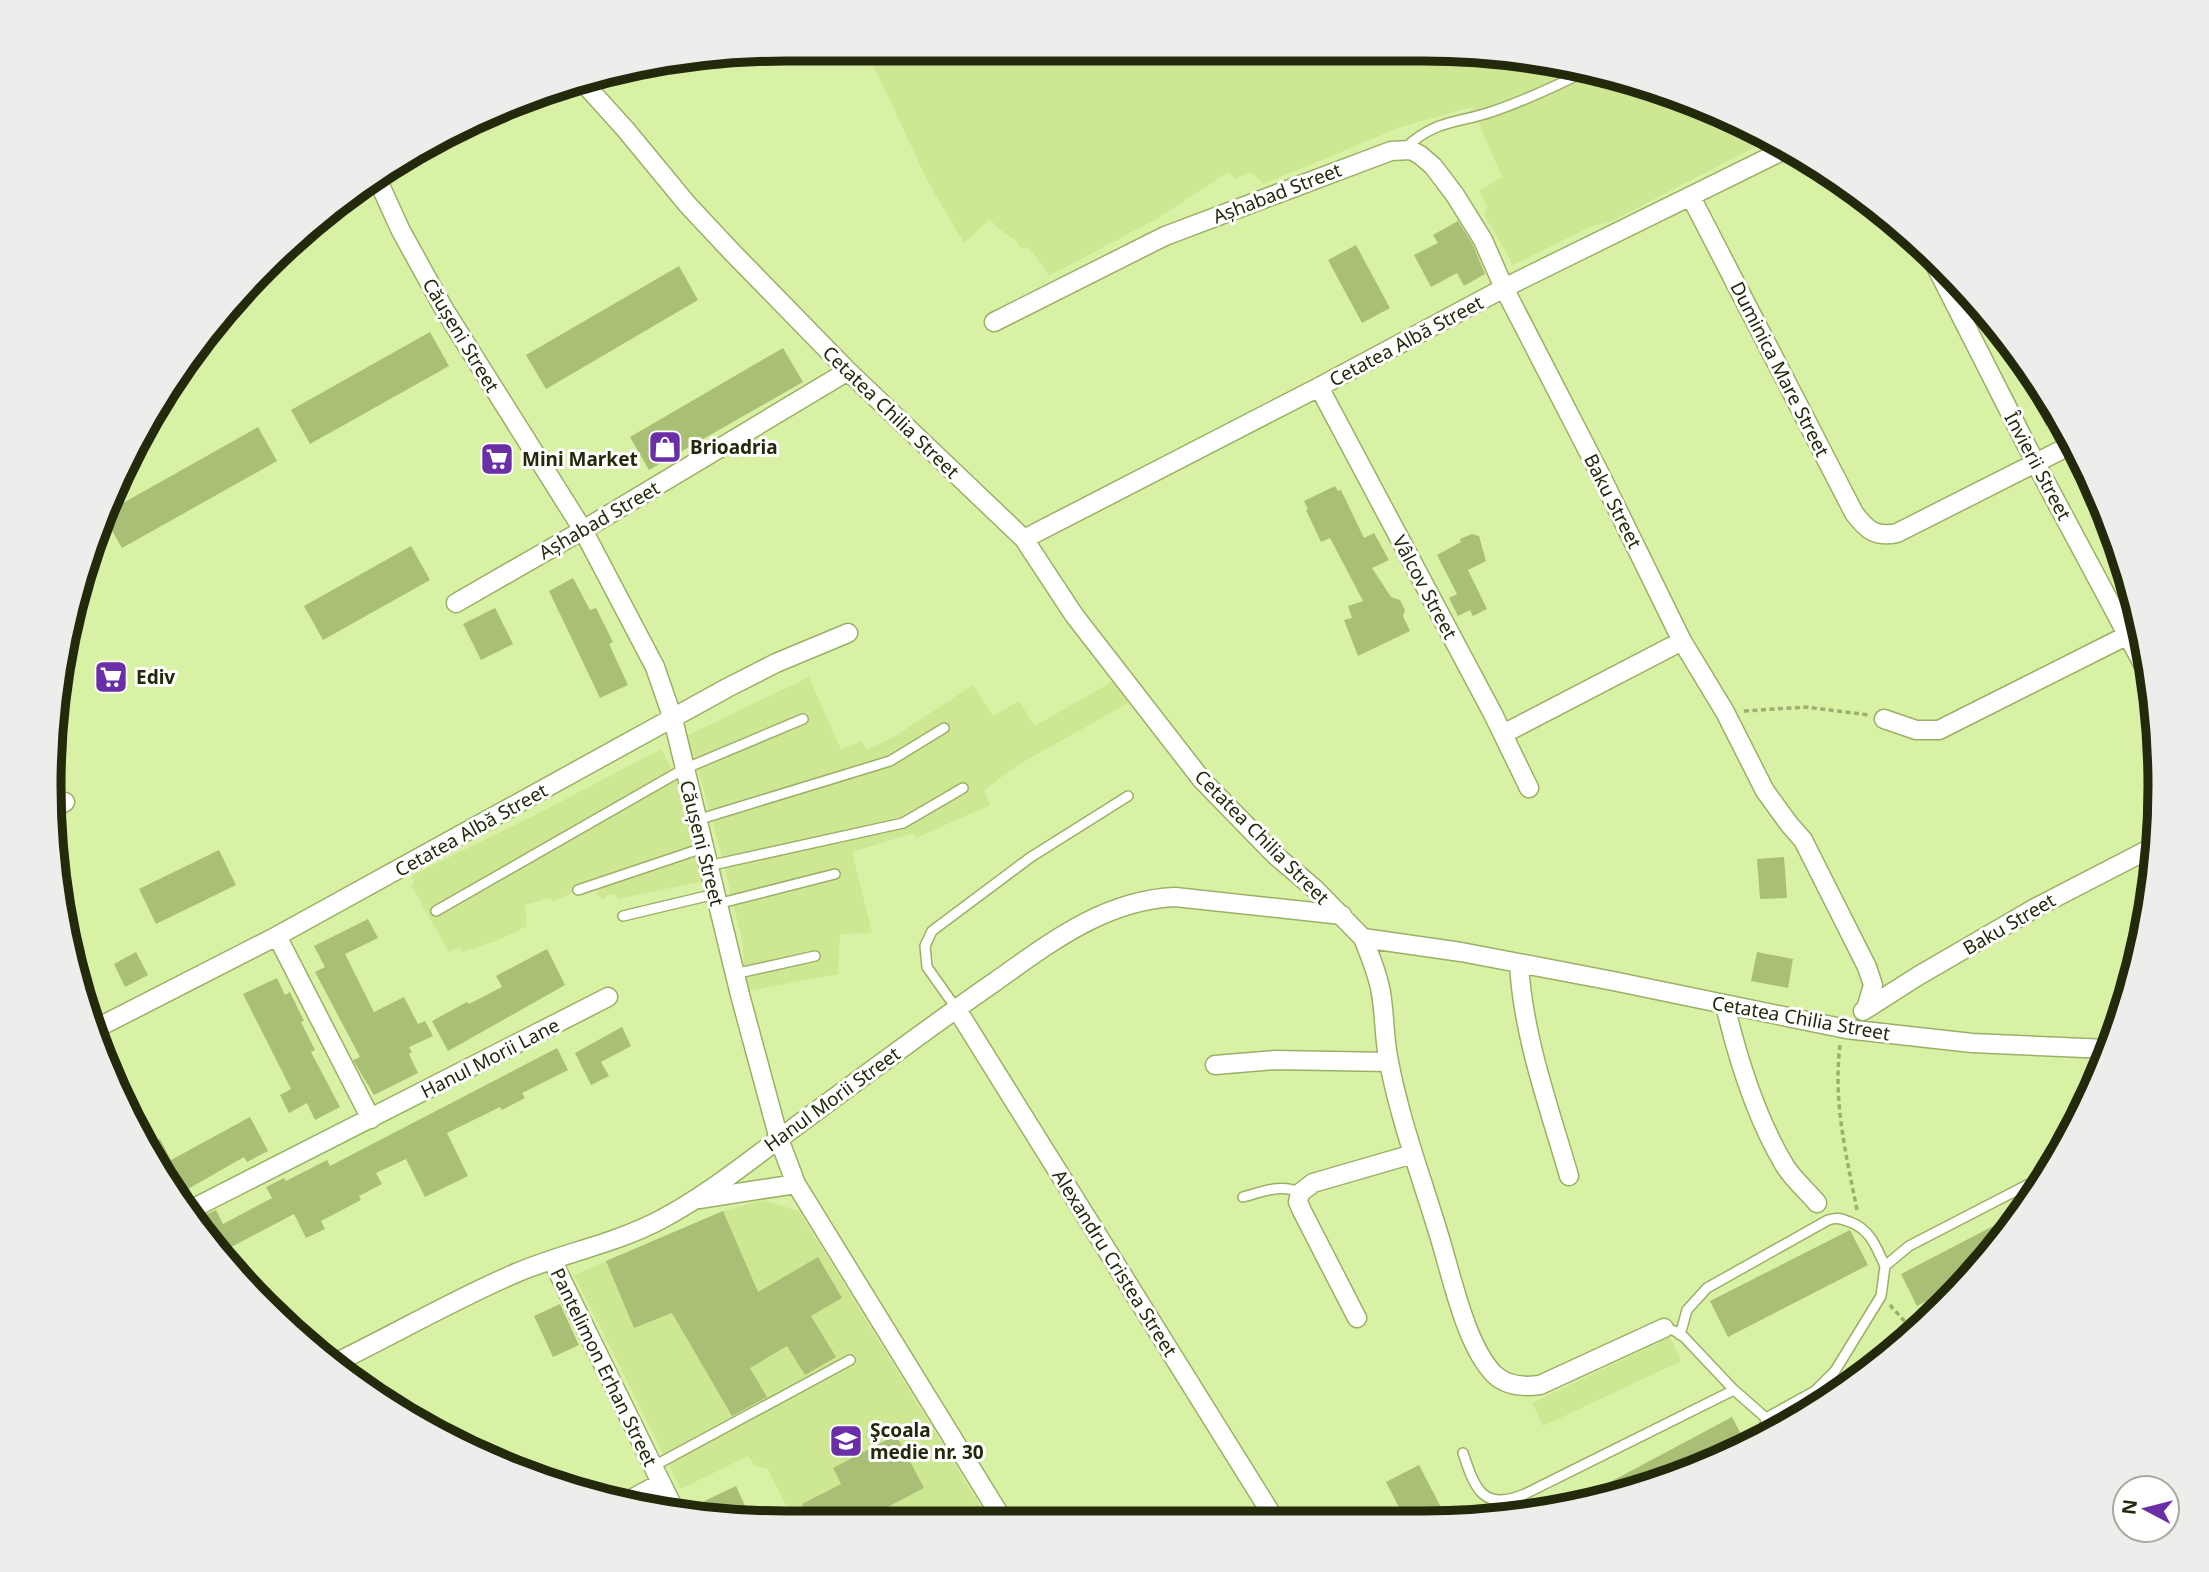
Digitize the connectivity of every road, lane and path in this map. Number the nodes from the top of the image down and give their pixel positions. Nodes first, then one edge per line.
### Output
1 (1573, 77) edge
2 (589, 89) edge
3 (1404, 149) junction
4 (1777, 154) edge
5 (380, 185) edge
6 (1691, 197) junction
7 (1945, 284) edge
8 (1504, 288) junction
9 (994, 321) dead end
10 (848, 371) junction
11 (1319, 387) junction
12 (2064, 449) edge
13 (2036, 464) junction
14 (583, 530) junction
15 (1024, 539) junction
16 (456, 603) dead end
17 (2129, 625) edge
18 (848, 633) dead end
19 (2131, 634) edge
20 (1682, 640) junction
21 (1725, 712) junction
22 (673, 719) junction
23 (803, 719) dead end
24 (1884, 719) joint
25 (944, 728) dead end
26 (1503, 734) junction
27 (684, 769) junction
28 (963, 788) dead end
29 (1529, 788) dead end
30 (1128, 796) dead end
31 (697, 820) junction
32 (704, 848) junction
33 (2144, 851) edge
34 (708, 866) junction
35 (835, 874) dead end
36 (578, 890) dead end
37 (716, 899) junction
38 (436, 911) dead end
39 (1342, 915) junction
40 (622, 916) dead end
41 (277, 936) junction
42 (1363, 937) junction
43 (815, 956) dead end
44 (1519, 964) junction
45 (734, 974) junction
46 (608, 996) dead end
47 (1725, 1005) junction
48 (956, 1008) junction
49 (1866, 1009) junction
50 (102, 1024) edge
51 (1845, 1028) junction
52 (2098, 1049) edge
53 (1389, 1062) junction
54 (1215, 1065) dead end
55 (371, 1119) junction
56 (779, 1139) junction
57 (1413, 1154) junction
58 (1569, 1176) dead end
59 (796, 1184) junction
60 (2028, 1185) edge
61 (1300, 1193) junction
62 (1243, 1197) dead end
63 (695, 1200) junction
64 (1817, 1203) dead end
65 (196, 1207) edge
66 (1860, 1226) junction
67 (551, 1260) junction
68 (1885, 1266) junction
69 (1881, 1296) junction
70 (1357, 1318) dead end
71 (1907, 1325) edge
72 (1672, 1331) junction
73 (343, 1359) edge
74 (850, 1360) dead end
75 (1734, 1390) junction
76 (1766, 1418) junction
77 (1765, 1425) edge
78 (1463, 1453) dead end
79 (652, 1467) junction
80 (661, 1483) junction
81 (638, 1495) edge
82 (669, 1501) edge
83 (997, 1511) edge
84 (1270, 1511) edge

1 - 3 lane
2 - 10 street, Cetatea Chilia Street
3 - 8 street
3 - 9 street, Așhabad Street
4 - 6 street, Cetatea Albă Street
5 - 14 street, Căușeni Street
6 - 8 street, Cetatea Albă Street
6 - 13 street, Duminica Mare Street
7 - 13 street, Învierii Street
8 - 11 street, Cetatea Albă Street
8 - 20 street, Baku Street
10 - 14 street, Așhabad Street
10 - 15 street, Cetatea Chilia Street
11 - 15 street, Cetatea Albă Street
11 - 26 street, Vâlcov Street
12 - 13 street
13 - 17 street, Învierii Street
14 - 16 street, Așhabad Street
14 - 22 street, Căușeni Street
15 - 39 street, Cetatea Chilia Street
18 - 22 street, Cetatea Albă Street
19 - 24 street
20 - 21 street, Baku Street
20 - 26 street
21 - 24 path
21 - 49 street, Baku Street
22 - 27 street, Căușeni Street
22 - 41 street, Cetatea Albă Street
23 - 27 lane
25 - 31 lane
26 - 29 street, Vâlcov Street
27 - 31 street, Căușeni Street
27 - 38 lane
28 - 34 lane
30 - 48 lane
31 - 32 street, Căușeni Street
32 - 34 street, Căușeni Street
32 - 36 lane
33 - 49 street, Baku Street
34 - 37 street, Căușeni Street
35 - 37 lane
37 - 40 lane
37 - 45 street, Căușeni Street
39 - 42 street, Cetatea Chilia Street
39 - 48 street, Hanul Morii Street
41 - 50 street, Cetatea Albă Street
41 - 55 street
42 - 44 street, Cetatea Chilia Street
42 - 53 street
43 - 45 lane
44 - 47 street, Cetatea Chilia Street
44 - 58 street
45 - 56 street, Căușeni Street
46 - 55 street, Hanul Morii Lane
47 - 51 street, Cetatea Chilia Street
47 - 64 street
48 - 56 street, Hanul Morii Street
48 - 84 street, Alexandru Cristea Street
49 - 51 street, Baku Street
51 - 52 street, Cetatea Chilia Street
51 - 66 path
53 - 54 street
53 - 57 street
55 - 65 street, Hanul Morii Lane
56 - 59 street, Căușeni Street
56 - 63 street, Hanul Morii Street
57 - 61 street
57 - 72 street
59 - 63 street
59 - 83 street, Căușeni Street
60 - 68 lane
61 - 62 lane
61 - 70 street
63 - 67 street, Hanul Morii Street
66 - 68 lane
66 - 72 lane
67 - 73 street, Hanul Morii Street
67 - 79 street, Pantelimon Erhan Street
68 - 69 lane
69 - 71 path
69 - 76 lane
72 - 75 lane
74 - 79 lane
75 - 76 lane
75 - 78 lane
76 - 77 lane
79 - 80 street, Pantelimon Erhan Street
80 - 81 street
80 - 82 street, Pantelimon Erhan Street

